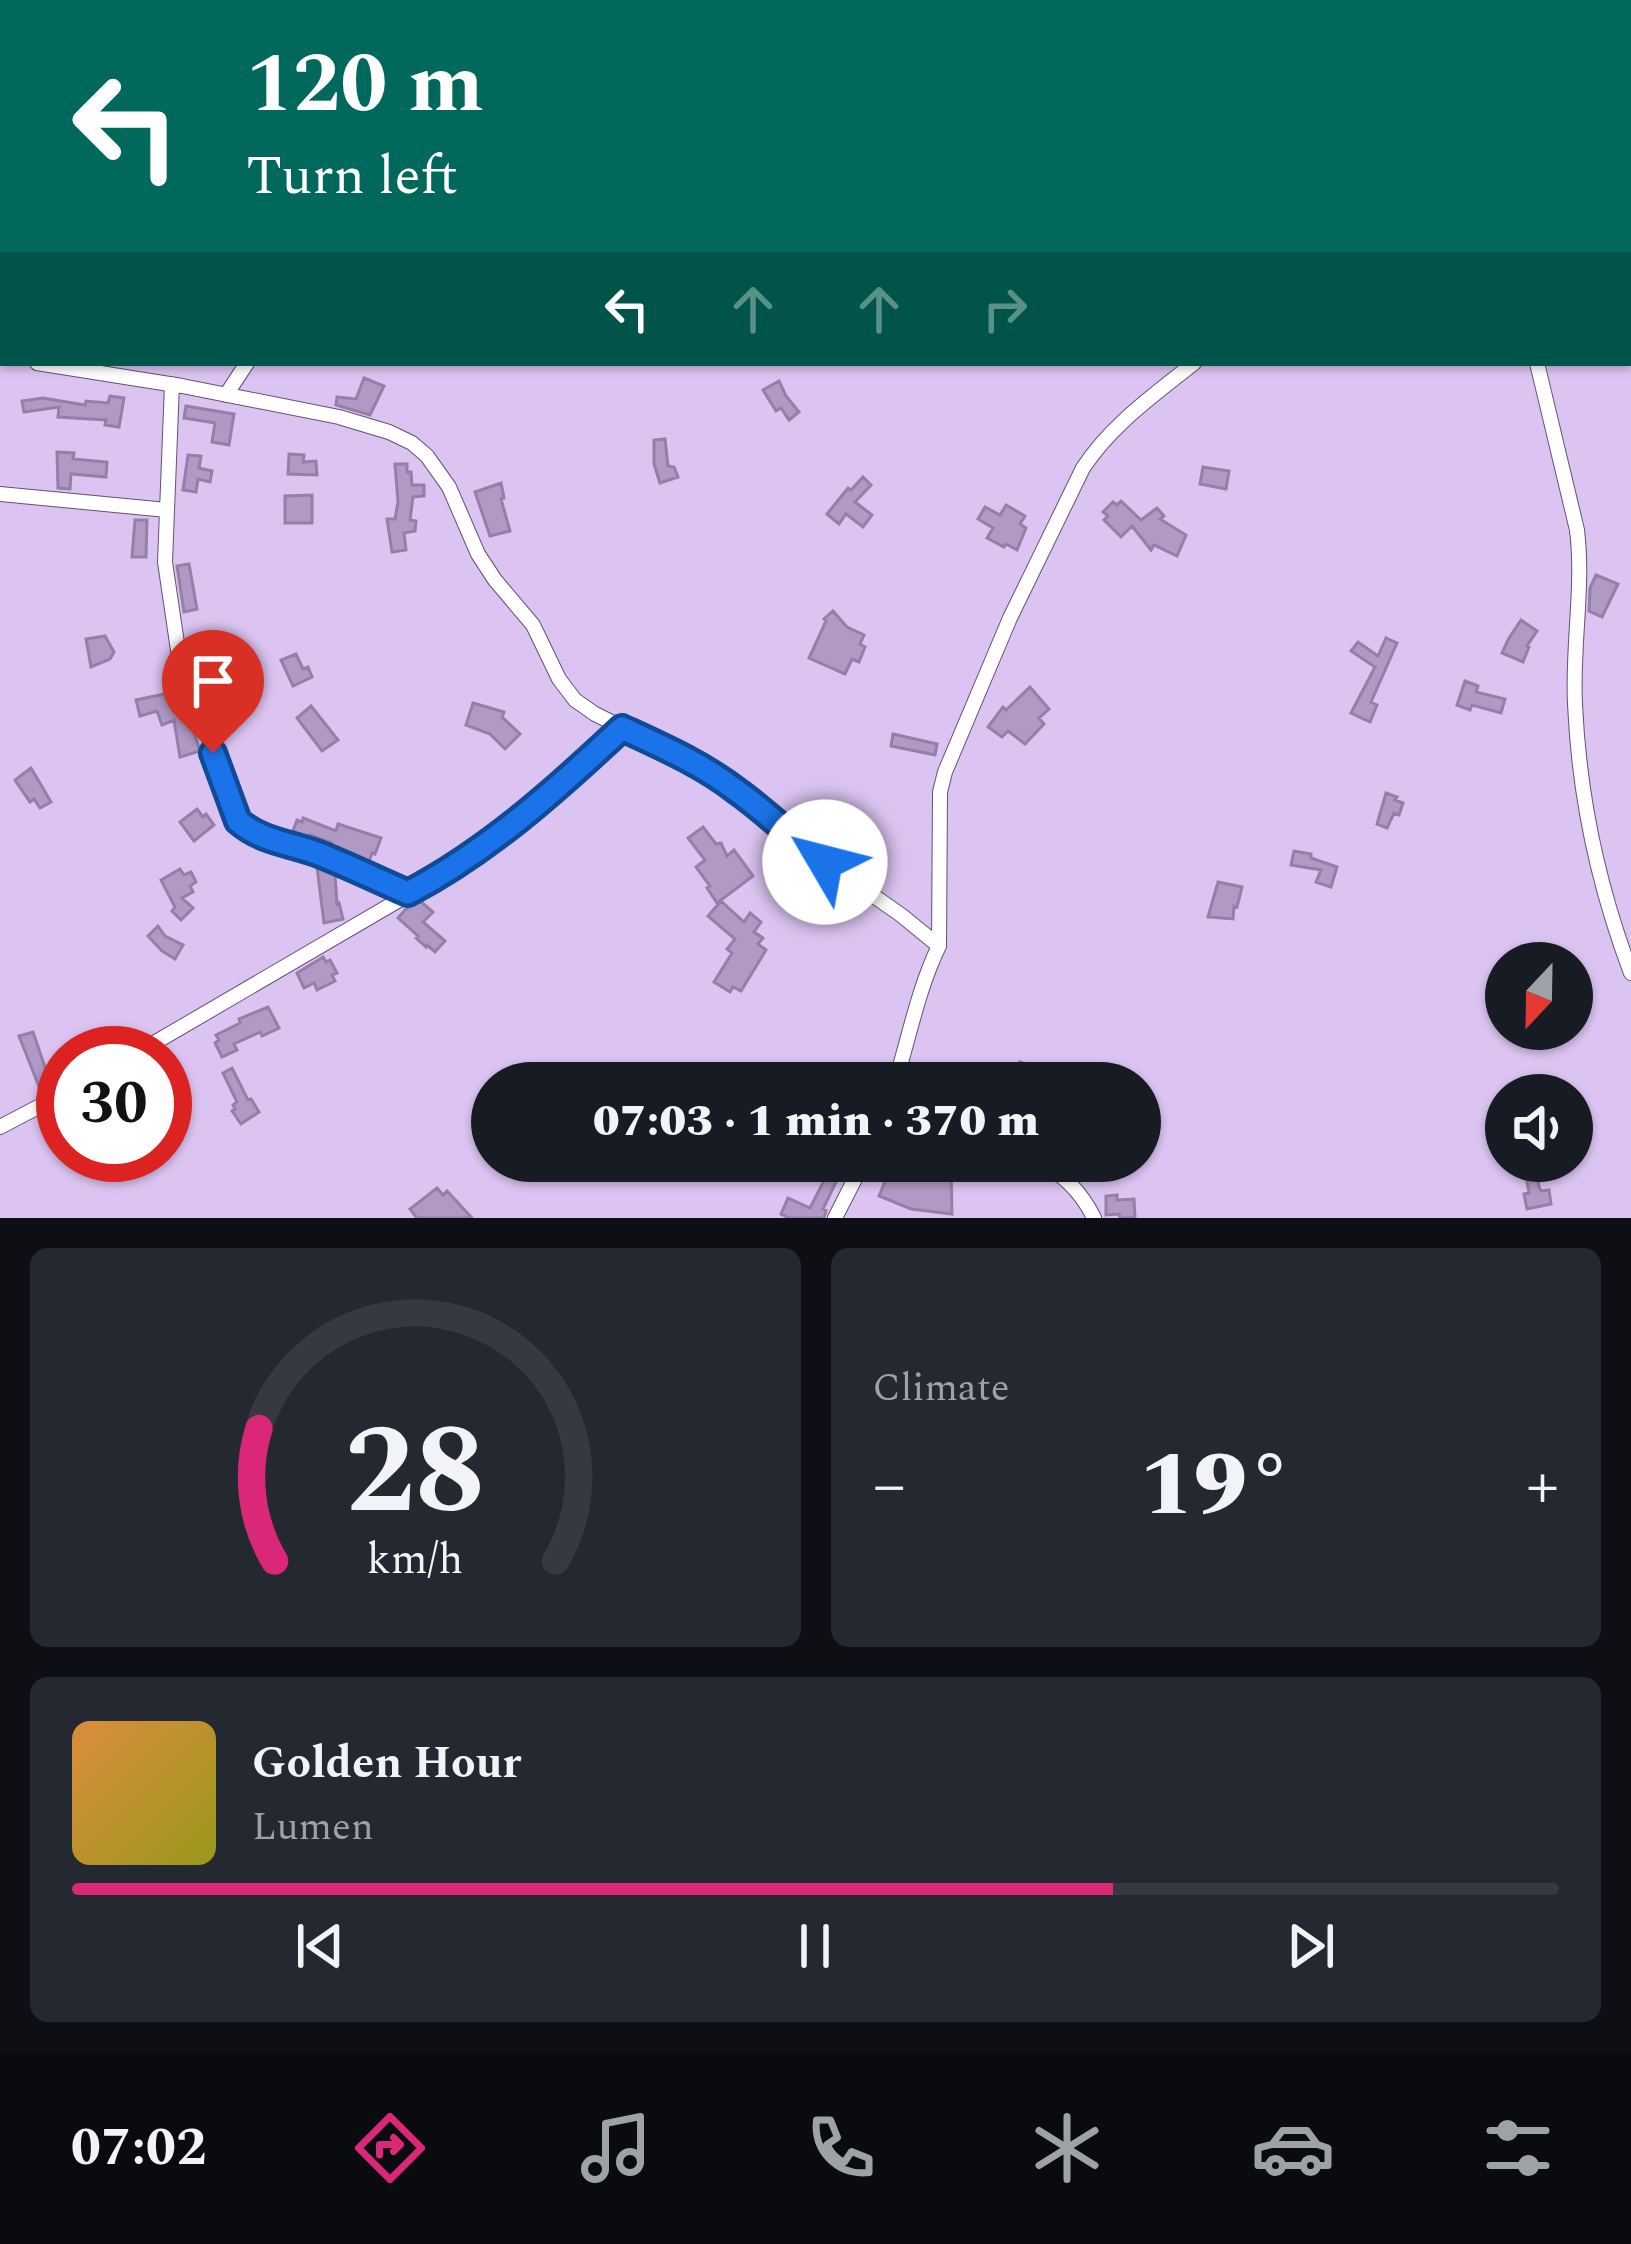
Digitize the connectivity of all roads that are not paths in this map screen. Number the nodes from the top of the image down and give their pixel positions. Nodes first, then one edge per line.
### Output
1 (56, 366) edge
2 (245, 366) edge
3 (1190, 366) edge
4 (1539, 366) edge
5 (172, 384) junction
6 (226, 395) junction
7 (0, 494) edge
8 (167, 510) junction
9 (622, 728) junction
10 (408, 893) junction
11 (939, 946) junction
12 (1631, 973) edge
13 (182, 1026) edge
14 (902, 1062) edge
15 (36, 1108) edge
16 (0, 1127) edge
17 (853, 1182) edge
18 (1068, 1182) edge
19 (835, 1218) edge
20 (1094, 1218) edge

1 - 5 street
2 - 6 street
3 - 11 street
4 - 12 street
5 - 6 street
5 - 8 street
6 - 9 street
7 - 8 street
8 - 10 street
9 - 10 street
9 - 11 street
10 - 13 street
11 - 14 street
15 - 16 street
17 - 19 street
18 - 20 street

